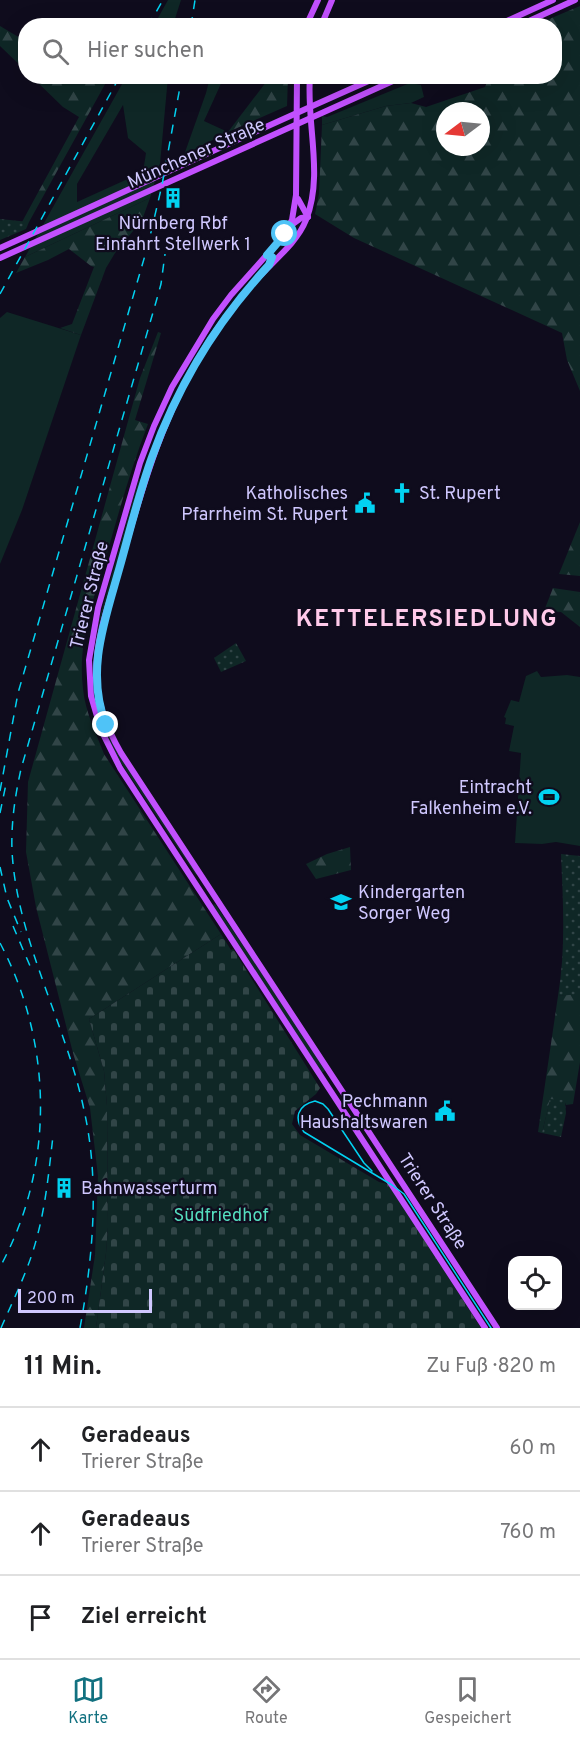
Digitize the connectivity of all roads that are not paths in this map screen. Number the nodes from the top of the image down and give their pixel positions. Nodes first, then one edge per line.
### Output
1 (318, 0) edge
2 (332, 0) edge
3 (553, 0) edge
4 (575, 0) edge
5 (310, 18) edge
6 (324, 18) edge
7 (514, 18) edge
8 (536, 18) edge
9 (297, 84) edge
10 (310, 84) edge
11 (362, 84) edge
12 (386, 84) edge
13 (311, 107) junction
14 (296, 113) junction
15 (312, 118) junction
16 (296, 125) junction
17 (296, 195) junction
18 (308, 217) junction
19 (288, 228) junction
20 (0, 248) edge
21 (267, 255) junction
22 (3, 256) edge
23 (269, 265) junction
24 (154, 426) junction
25 (163, 429) junction
26 (136, 476) junction
27 (144, 482) junction
28 (218, 901) junction
29 (210, 905) junction
30 (344, 1091) junction
31 (333, 1093) junction
32 (485, 1328) edge
33 (497, 1328) edge

1 - 5 main road
2 - 6 main road
3 - 7 main road
4 - 8 main road
9 - 14 main road, Trierer Straße
10 - 13 main road, Trierer Straße
11 - 13 main road, Münchener Straße
12 - 15 main road, Münchener Straße
13 - 14 main road, Münchener Straße
13 - 15 main road, Trierer Straße
14 - 16 main road, Trierer Straße
14 - 20 main road, Münchener Straße
15 - 16 main road, Münchener Straße
15 - 18 main road, Trierer Straße
16 - 17 main road, Trierer Straße
16 - 22 main road, Münchener Straße
17 - 18 main road
17 - 19 main road, Trierer Straße
18 - 19 main road
18 - 23 main road, Trierer Straße
19 - 21 main road, Trierer Straße
21 - 23 main road
21 - 24 main road, Trierer Straße
23 - 25 main road, Trierer Straße
24 - 25 main road
24 - 26 main road, Trierer Straße
25 - 27 main road, Trierer Straße
26 - 27 main road
26 - 29 main road, Trierer Straße
27 - 28 main road, Trierer Straße
28 - 29 main road
28 - 30 main road, Trierer Straße
29 - 31 main road, Trierer Straße
30 - 31 main road
30 - 33 main road, Trierer Straße
31 - 32 main road, Trierer Straße

